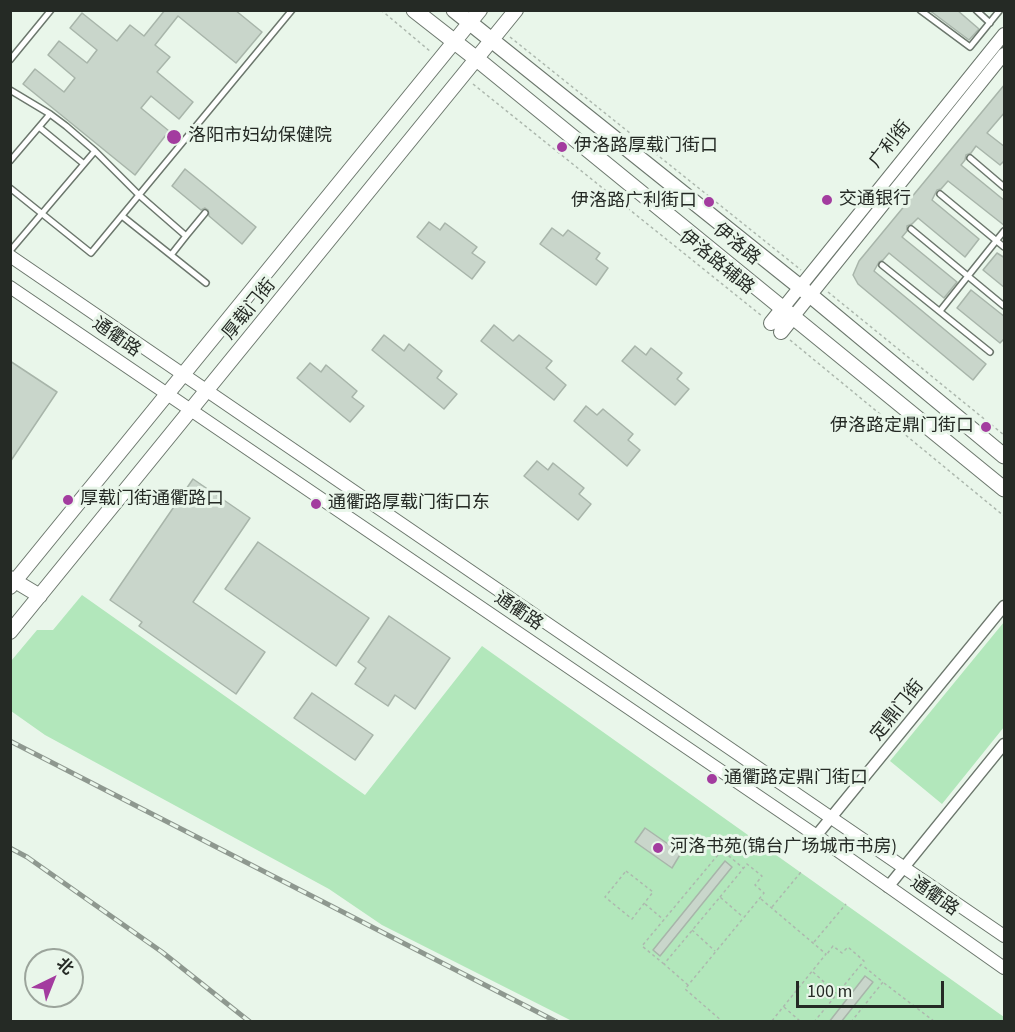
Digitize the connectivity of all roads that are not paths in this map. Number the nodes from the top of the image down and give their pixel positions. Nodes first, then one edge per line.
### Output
1 (51, 10) edge
2 (292, 10) edge
3 (414, 10) edge
4 (453, 10) edge
5 (480, 10) edge
6 (516, 10) edge
7 (920, 10) edge
8 (976, 10) edge
9 (1000, 10) edge
10 (990, 22) junction
11 (470, 24) junction
12 (1005, 34) edge
13 (496, 35) junction
14 (455, 42) junction
15 (1005, 54) edge
16 (477, 59) junction
17 (10, 60) edge
18 (10, 90) edge
19 (50, 114) junction
20 (39, 127) junction
21 (95, 151) junction
22 (970, 158) dead end
23 (10, 161) edge
24 (84, 164) junction
25 (1005, 187) edge
26 (10, 188) edge
27 (940, 194) dead end
28 (139, 195) junction
29 (205, 213) dead end
30 (42, 214) junction
31 (122, 216) junction
32 (910, 229) dead end
33 (1005, 231) edge
34 (186, 236) junction
35 (996, 241) junction
36 (1005, 248) edge
37 (10, 251) edge
38 (171, 255) junction
39 (10, 256) edge
40 (882, 265) dead end
41 (968, 276) junction
42 (207, 283) dead end
43 (809, 286) junction
44 (10, 287) edge
45 (10, 295) edge
46 (1005, 306) edge
47 (940, 311) junction
48 (788, 312) junction
49 (776, 328) road end
50 (990, 352) dead end
51 (185, 375) junction
52 (208, 390) junction
53 (168, 396) junction
54 (191, 412) junction
55 (1005, 456) edge
56 (1005, 489) edge
57 (12, 582) edge
58 (40, 596) junction
59 (1005, 606) edge
60 (10, 632) edge
61 (1005, 744) edge
62 (832, 816) junction
63 (816, 836) junction
64 (905, 866) junction
65 (888, 887) junction
66 (1005, 936) edge
67 (1005, 968) edge

1 - 17 lane
2 - 28 lane
3 - 14 main road, 伊洛路
4 - 11 main road, 伊洛路
5 - 11 main road, 厚载门街
6 - 13 main road, 厚载门街
7 - 10 lane
8 - 10 lane
9 - 10 lane
11 - 13 main road, 伊洛路
11 - 14 main road, 厚载门街
12 - 43 street, 广利街
13 - 16 main road, 厚载门街
13 - 43 main road, 伊洛路
14 - 16 main road, 伊洛路
14 - 51 main road, 厚载门街
15 - 43 street, 广利街
16 - 48 main road, 伊洛路
16 - 52 main road, 厚载门街
18 - 19 lane
19 - 20 lane
19 - 21 lane
20 - 23 lane
20 - 24 lane
21 - 24 lane
21 - 28 lane
22 - 25 lane
24 - 30 lane
26 - 30 lane
27 - 35 lane
28 - 31 lane
28 - 34 lane
29 - 34 lane
30 - 31 lane
30 - 37 lane
31 - 38 lane
32 - 41 lane
33 - 35 lane
34 - 38 lane
35 - 36 lane
35 - 41 lane
38 - 42 lane
39 - 51 street, 通衢路
40 - 47 lane
41 - 46 lane
41 - 47 lane
43 - 48 street, 广利街
43 - 55 main road, 伊洛路
44 - 53 street, 通衢路
45 - 53 street
47 - 50 lane
48 - 49 main road
48 - 56 main road, 伊洛路
51 - 52 street, 通衢路
51 - 53 main road, 厚载门街
52 - 54 main road, 厚载门街
52 - 62 street, 通衢路
53 - 54 street, 通衢路
53 - 57 main road, 厚载门街
54 - 58 main road, 厚载门街
54 - 63 street, 通衢路
57 - 58 main road
58 - 60 main road, 厚载门街
59 - 62 street, 定鼎门街
61 - 64 street
62 - 63 street, 定鼎门街
62 - 64 street, 通衢路
63 - 65 street, 通衢路
64 - 65 street
64 - 66 street, 通衢路
65 - 67 street, 通衢路

